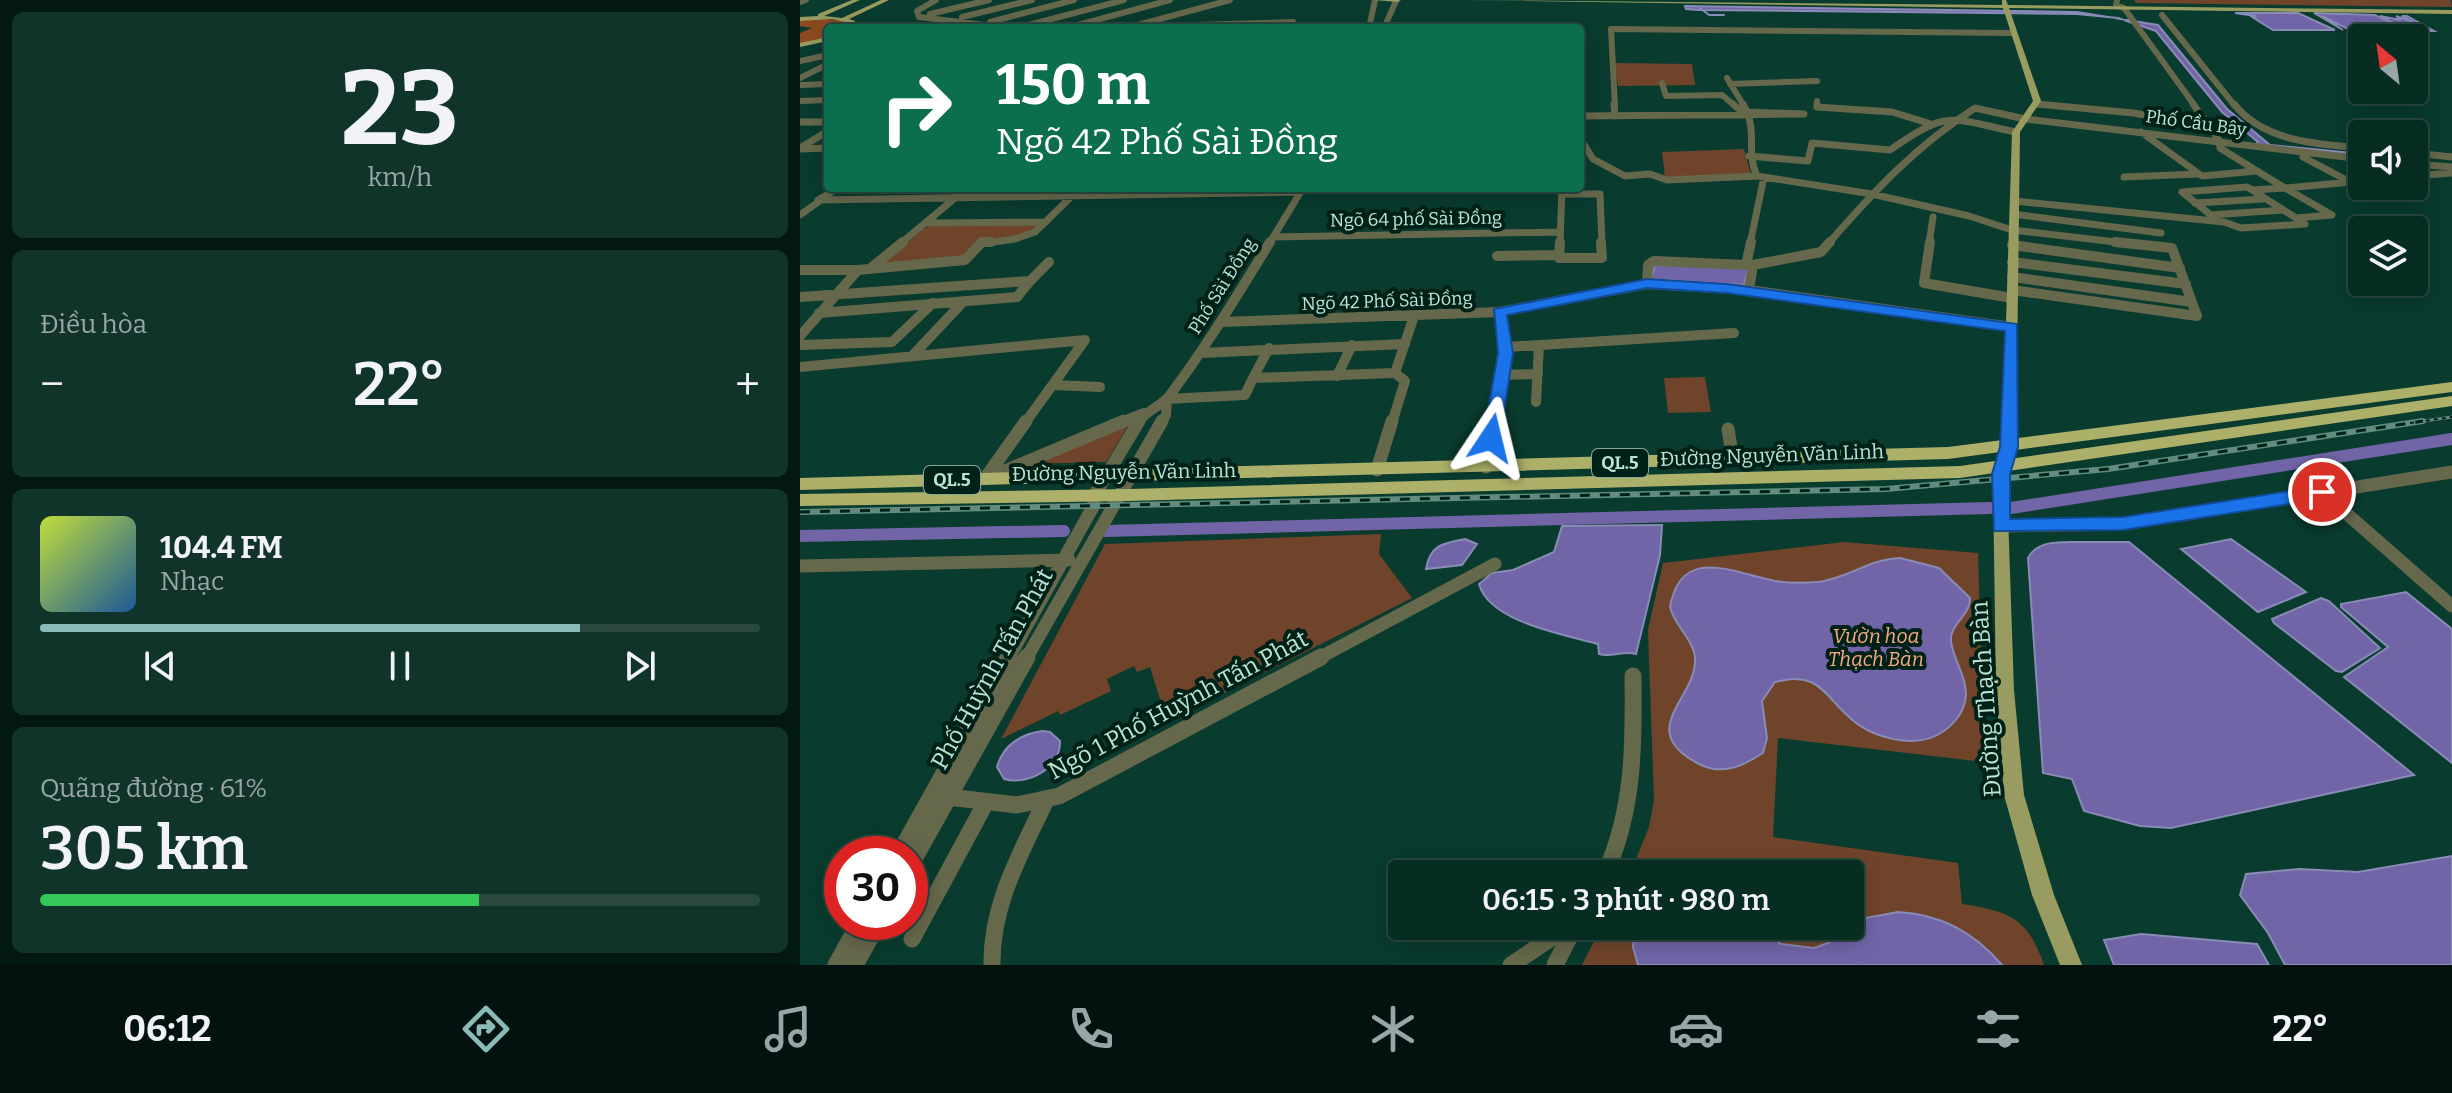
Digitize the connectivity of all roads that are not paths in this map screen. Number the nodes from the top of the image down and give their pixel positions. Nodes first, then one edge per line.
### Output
1 (806, 0) edge
2 (857, 0) edge
3 (867, 0) edge
4 (876, 0) edge
5 (886, 0) edge
6 (936, 0) edge
7 (989, 0) edge
8 (1032, 0) edge
9 (1074, 0) edge
10 (1089, 0) edge
11 (1124, 0) edge
12 (1170, 0) edge
13 (1204, 0) edge
14 (1230, 0) edge
15 (1376, 0) edge
16 (1397, 0) edge
17 (1459, 0) edge
18 (1711, 0) edge
19 (1217, 1) edge
20 (1610, 1) edge
21 (800, 2) edge
22 (2123, 4) edge
23 (1097, 7) junction
24 (2007, 7) edge
25 (2452, 11) edge
26 (2162, 15) dead end
27 (815, 17) junction
28 (825, 17) junction
29 (919, 17) junction
30 (834, 18) junction
31 (1108, 18) junction
32 (800, 19) edge
33 (844, 19) junction
34 (951, 20) junction
35 (1155, 20) junction
36 (987, 22) junction
37 (1292, 23) edge
38 (853, 24) edge
39 (979, 24) edge
40 (994, 24) edge
41 (1032, 24) edge
42 (1083, 24) edge
43 (1128, 24) edge
44 (1141, 24) edge
45 (1213, 24) edge
46 (1370, 24) edge
47 (1386, 24) edge
48 (2012, 33) junction
49 (824, 40) edge
50 (800, 45) edge
51 (824, 56) edge
52 (800, 61) edge
53 (824, 68) edge
54 (800, 70) edge
55 (816, 70) junction
56 (800, 78) edge
57 (1817, 81) dead end
58 (1662, 83) dead end
59 (824, 84) edge
60 (800, 85) edge
61 (824, 100) edge
62 (800, 101) edge
63 (1817, 101) dead end
64 (2036, 104) junction
65 (1748, 113) junction
66 (1584, 116) edge
67 (1615, 116) junction
68 (1955, 119) junction
69 (2025, 119) junction
70 (800, 122) edge
71 (824, 122) edge
72 (1928, 123) junction
73 (2209, 126) junction
74 (2016, 132) junction
75 (2141, 132) junction
76 (824, 134) edge
77 (2219, 140) junction
78 (1584, 144) edge
79 (2348, 146) edge
80 (824, 148) edge
81 (800, 149) edge
82 (2296, 153) junction
83 (1749, 156) junction
84 (2428, 157) edge
85 (2348, 158) edge
86 (1890, 160) junction
87 (2428, 164) edge
88 (2450, 164) edge
89 (2348, 168) edge
90 (2325, 169) junction
91 (2257, 171) junction
92 (2428, 171) edge
93 (2198, 174) junction
94 (1761, 176) junction
95 (2124, 177) dead end
96 (2348, 181) edge
97 (2348, 182) edge
98 (2285, 188) junction
99 (2252, 190) junction
100 (833, 192) edge
101 (962, 192) edge
102 (1076, 192) edge
103 (1266, 192) edge
104 (1298, 192) edge
105 (1562, 192) edge
106 (1575, 192) edge
107 (1872, 194) junction
108 (956, 197) junction
109 (800, 199) edge
110 (823, 199) junction
111 (2265, 199) junction
112 (2014, 201) junction
113 (2195, 203) junction
114 (1292, 206) junction
115 (2283, 210) junction
116 (2013, 214) junction
117 (800, 215) edge
118 (2210, 215) junction
119 (1933, 217) dead end
120 (2295, 218) junction
121 (1046, 222) junction
122 (2220, 222) junction
123 (926, 223) junction
124 (2121, 228) junction
125 (2012, 230) junction
126 (1560, 232) junction
127 (2161, 233) dead end
128 (1273, 237) junction
129 (2106, 241) junction
130 (2123, 243) junction
131 (2012, 245) junction
132 (1559, 255) junction
133 (1497, 256) dead end
134 (2109, 259) junction
135 (1049, 262) dead end
136 (2012, 262) junction
137 (1750, 265) junction
138 (2180, 268) junction
139 (871, 269) junction
140 (800, 270) edge
141 (858, 270) junction
142 (2112, 275) junction
143 (2012, 277) junction
144 (1030, 281) junction
145 (1647, 284) junction
146 (2186, 284) junction
147 (1002, 285) junction
148 (1749, 290) junction
149 (2114, 291) junction
150 (2012, 294) junction
151 (833, 295) junction
152 (800, 297) edge
153 (983, 299) junction
154 (964, 301) junction
155 (2192, 302) junction
156 (933, 303) junction
157 (2116, 304) junction
158 (1230, 308) junction
159 (1499, 312) junction
160 (819, 313) junction
161 (1414, 316) junction
162 (1221, 322) junction
163 (1254, 322) junction
164 (2012, 327) junction
165 (1734, 333) dead end
166 (800, 336) edge
167 (1405, 344) junction
168 (800, 345) edge
169 (1352, 345) junction
170 (1539, 345) junction
171 (1506, 347) junction
172 (1269, 348) junction
173 (1201, 353) junction
174 (912, 356) junction
175 (800, 367) edge
176 (1395, 373) junction
177 (1538, 374) junction
178 (1502, 375) junction
179 (1337, 376) junction
180 (1253, 378) junction
181 (1054, 385) junction
182 (1100, 387) dead end
183 (2452, 387) edge
184 (1167, 399) junction
185 (2452, 401) edge
186 (1536, 402) dead end
187 (1144, 413) junction
188 (1728, 429) dead end
189 (2009, 447) junction
190 (1733, 459) junction
191 (1486, 467) junction
192 (2002, 468) junction
193 (1377, 470) junction
194 (2452, 472) edge
195 (1128, 477) junction
196 (1105, 478) junction
197 (985, 480) junction
198 (905, 482) junction
199 (800, 484) edge
200 (2322, 492) junction
201 (1117, 495) junction
202 (1094, 496) junction
203 (890, 498) junction
204 (800, 500) edge
205 (2001, 526) junction
206 (1072, 560) junction
207 (1495, 564) dead end
208 (800, 566) edge
209 (2452, 606) edge
210 (1633, 676) dead end
211 (948, 797) junction
212 (1045, 802) junction
213 (985, 804) junction
214 (910, 836) edge
215 (927, 836) edge
216 (1612, 860) edge
217 (928, 909) edge
218 (850, 940) edge
219 (869, 940) edge
220 (1548, 940) edge
221 (1568, 940) edge
222 (836, 965) edge
223 (855, 965) edge
224 (992, 965) edge
225 (1511, 965) edge
226 (1555, 965) edge
227 (2071, 965) edge

1 - 21 street
2 - 27 main road
3 - 28 main road
4 - 30 main road
5 - 33 main road
6 - 29 street
7 - 29 street
8 - 34 street
9 - 36 street
10 - 23 street
11 - 23 street
12 - 31 street
13 - 19 street
14 - 35 street
15 - 16 main road
15 - 46 street
16 - 47 street
17 - 20 main road
18 - 24 main road
19 - 35 street
20 - 24 main road
22 - 24 main road
22 - 25 main road
22 - 73 street
23 - 31 street
23 - 41 street
24 - 48 main road
26 - 79 street
27 - 28 main road
27 - 32 main road
28 - 30 main road
29 - 34 street
30 - 33 main road
31 - 42 street
31 - 43 street
33 - 38 main road
34 - 36 street
35 - 44 street
36 - 39 street
36 - 40 street
37 - 45 street
48 - 64 main road
48 - 67 street
49 - 50 main road
51 - 52 street
53 - 55 street
54 - 55 street
55 - 56 street
57 - 65 street
58 - 65 street
59 - 60 street
61 - 62 street
63 - 72 street
64 - 69 main road
64 - 73 street
65 - 65 street
65 - 67 street
65 - 83 street
66 - 67 street
68 - 69 street, Phố Cầu Bây
68 - 72 street, Phố Cầu Bây
68 - 74 street
68 - 86 street
69 - 74 main road
69 - 75 street, Phố Cầu Bây
70 - 71 street
72 - 86 street
73 - 77 street
74 - 112 main road, Đường Thạch Bàn
75 - 77 street, Phố Cầu Bây
75 - 93 street
76 - 81 street
77 - 82 street, Phố Cầu Bây
77 - 91 street
78 - 94 street
80 - 81 street
82 - 85 street, Phố Cầu Bây
82 - 90 street
83 - 86 street
83 - 94 street
84 - 88 street
86 - 107 street
87 - 88 street
88 - 92 street
89 - 90 street
90 - 96 street
91 - 93 street
91 - 98 street
93 - 95 street
94 - 107 street
94 - 137 street
97 - 98 street
98 - 99 street
98 - 120 street
99 - 111 street
99 - 113 street
100 - 110 street
101 - 108 street
102 - 108 street
102 - 121 street
103 - 114 street
104 - 114 street, Phố Sài Đồng
105 - 126 street
106 - 132 street
107 - 125 street
107 - 137 street
108 - 110 street
108 - 123 street
109 - 110 street
110 - 117 street
111 - 113 street
111 - 115 street
112 - 116 main road, Đường Thạch Bàn
112 - 122 street
113 - 118 street
114 - 128 street, Phố Sài Đồng
115 - 118 street
115 - 120 street
116 - 124 street
116 - 125 main road, Đường Thạch Bàn
118 - 122 street
119 - 150 street
120 - 122 street
121 - 123 street
121 - 139 street
123 - 139 street
124 - 127 street
124 - 130 street
125 - 129 street
125 - 131 main road, Đường Thạch Bàn
126 - 128 street, Ngõ 64 phố Sài Đồng
126 - 132 street
128 - 158 street, Phố Sài Đồng
129 - 130 street
129 - 134 street
130 - 138 street
131 - 134 street
131 - 136 main road, Đường Thạch Bàn
132 - 133 street
134 - 138 street
134 - 142 street
135 - 144 street
136 - 142 street
136 - 143 main road, Đường Thạch Bàn
137 - 145 street
137 - 148 street
138 - 146 street
139 - 141 street
140 - 141 street
141 - 151 street
142 - 146 street
142 - 149 street
143 - 149 street
143 - 150 main road, Đường Thạch Bàn
144 - 147 street
144 - 153 street
145 - 148 street, Ngõ 42 Phố Sài Đồng
145 - 159 street, Ngõ 42 Phố Sài Đồng
146 - 155 street
147 - 151 street
147 - 153 street
148 - 164 street, Ngõ 42 Phố Sài Đồng
149 - 155 street
149 - 157 street
150 - 157 street
150 - 164 main road, Đường Thạch Bàn
151 - 152 street
151 - 160 street
153 - 154 street
154 - 156 street
154 - 174 street
155 - 157 street
156 - 160 street
156 - 168 street
158 - 162 street, Phố Sài Đồng
158 - 163 street
159 - 161 street, Ngõ 42 Phố Sài Đồng
159 - 171 street
160 - 166 street
161 - 163 street, Ngõ 42 Phố Sài Đồng
161 - 167 street
162 - 163 street, Ngõ 42 Phố Sài Đồng
162 - 173 street, Phố Sài Đồng
164 - 189 main road, Đường Thạch Bàn
165 - 170 street
167 - 169 street
167 - 176 street
169 - 172 street
169 - 179 street
170 - 171 street
170 - 177 street
171 - 178 street
172 - 173 street
172 - 180 street
173 - 184 street, Phố Sài Đồng
174 - 175 street
174 - 181 street
176 - 179 street
176 - 193 street
177 - 178 street
177 - 186 street
178 - 191 street
179 - 180 street
180 - 184 street
181 - 182 street
181 - 197 street
183 - 189 highway, Đường Nguyễn Văn Linh / QL.5
184 - 187 street, Phố Sài Đồng
184 - 195 street, Phố Sài Đồng
185 - 192 highway, Đường Nguyễn Văn Linh / QL.5
187 - 196 street, Phố Sài Đồng
187 - 197 street
188 - 190 street
189 - 190 highway, Đường Nguyễn Văn Linh / QL.5
189 - 192 main road, Đường Thạch Bàn
190 - 191 highway, Đường Nguyễn Văn Linh / QL.5
191 - 193 highway, Đường Nguyễn Văn Linh / QL.5
192 - 201 highway, Đường Nguyễn Văn Linh / QL.5
192 - 205 main road, Đường Thạch Bàn
193 - 195 highway, Đường Nguyễn Văn Linh / QL.5
194 - 200 street
195 - 196 highway, Đường Nguyễn Văn Linh / QL.5
195 - 201 street, Phố Sài Đồng
196 - 197 highway, Đường Nguyễn Văn Linh / QL.5
196 - 202 street, Phố Huỳnh Tấn Phát
197 - 198 highway, Đường Nguyễn Văn Linh / QL.5
198 - 199 highway, Đường Nguyễn Văn Linh / QL.5
198 - 203 highway
200 - 205 street
200 - 209 street
201 - 202 highway, Đường Nguyễn Văn Linh / QL.5
201 - 206 street, Phố Huỳnh Tấn Phát
202 - 203 highway, Đường Nguyễn Văn Linh / QL.5
202 - 206 street, Phố Huỳnh Tấn Phát
203 - 204 highway, Đường Nguyễn Văn Linh / QL.5
205 - 227 main road, Đường Thạch Bàn
206 - 208 street
206 - 211 street, Phố Huỳnh Tấn Phát
206 - 214 street, Phố Huỳnh Tấn Phát
207 - 212 street, Ngõ 1 Phố Huỳnh Tấn Phát
210 - 216 street
211 - 213 street, Ngõ 1 Phố Huỳnh Tấn Phát
211 - 215 street, Phố Huỳnh Tấn Phát
212 - 213 street, Ngõ 1 Phố Huỳnh Tấn Phát
212 - 224 street
213 - 217 street
218 - 222 street
219 - 223 street
220 - 225 street
221 - 226 street

